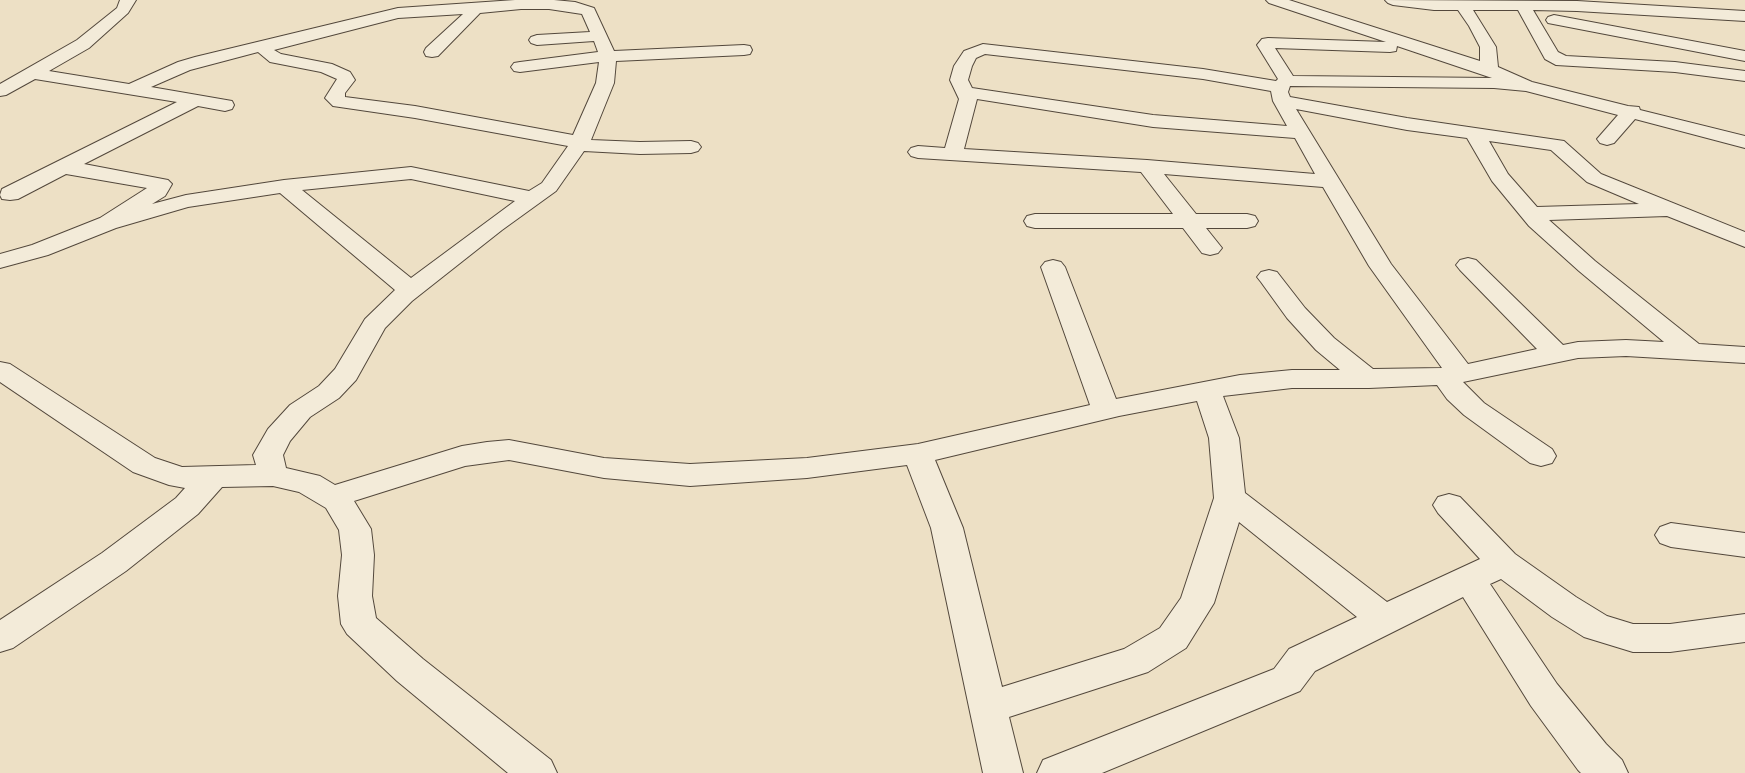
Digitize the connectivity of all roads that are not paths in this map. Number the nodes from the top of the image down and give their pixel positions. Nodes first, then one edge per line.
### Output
1 (128, 0) edge
2 (1274, 0) edge
3 (1394, 0) edge
4 (1699, 0) edge
5 (523, 2) edge
6 (1462, 5) junction
7 (475, 9) junction
8 (1525, 11) junction
9 (1742, 16) edge
10 (600, 36) junction
11 (537, 40) dead end
12 (265, 46) junction
13 (1424, 49) junction
14 (744, 50) dead end
15 (432, 52) dead end
16 (608, 56) junction
17 (1745, 56) edge
18 (520, 67) dead end
19 (1489, 70) junction
20 (32, 73) junction
21 (1745, 76) edge
22 (1526, 86) junction
23 (1284, 89) junction
24 (0, 90) edge
25 (130, 90) junction
26 (964, 92) junction
27 (196, 100) junction
28 (224, 105) dead end
29 (1632, 112) junction
30 (1302, 133) junction
31 (1474, 133) junction
32 (1607, 140) dead end
33 (1745, 142) edge
34 (579, 143) junction
35 (691, 147) dead end
36 (918, 152) dead end
37 (953, 154) junction
38 (1147, 166) junction
39 (64, 167) junction
40 (1330, 181) junction
41 (284, 186) junction
42 (10, 194) dead end
43 (532, 198) junction
44 (1676, 210) junction
45 (1531, 214) junction
46 (1190, 221) junction
47 (1247, 221) dead end
48 (1035, 222) dead end
49 (108, 223) junction
50 (1745, 240) edge
51 (1210, 248) dead end
52 (0, 261) edge
53 (1468, 265) dead end
54 (1052, 267) dead end
55 (1269, 277) dead end
56 (410, 290) junction
57 (1692, 352) junction
58 (1557, 354) junction
59 (1745, 355) edge
60 (0, 370) edge
61 (1453, 375) junction
62 (1369, 379) junction
63 (1207, 391) junction
64 (1106, 410) junction
65 (918, 454) junction
66 (1541, 456) dead end
67 (273, 475) junction
68 (214, 477) junction
69 (332, 497) junction
70 (1230, 498) junction
71 (1449, 506) dead end
72 (1671, 535) dead end
73 (1745, 545) edge
74 (1503, 563) junction
75 (1469, 579) junction
76 (1384, 619) junction
77 (1745, 628) edge
78 (0, 638) edge
79 (988, 707) junction
80 (537, 773) edge
81 (1003, 773) edge
82 (1057, 773) edge
83 (1608, 773) edge

1 - 20 street
2 - 13 street
3 - 6 street
4 - 9 street
5 - 7 street
5 - 10 street
6 - 8 street
6 - 19 street
7 - 12 street
7 - 15 street
8 - 9 street
8 - 17 street
8 - 21 street
10 - 11 street
10 - 16 street
12 - 25 street
12 - 34 street
13 - 19 street
13 - 23 street
14 - 16 street
16 - 18 street
16 - 34 street
19 - 22 street
20 - 24 street
20 - 25 street
22 - 23 street
22 - 29 street
23 - 26 street
23 - 30 street
23 - 31 street
25 - 27 street
26 - 30 street
26 - 37 street
27 - 28 street
27 - 39 street
29 - 32 street
29 - 33 street
30 - 40 street
31 - 44 street
31 - 45 street
34 - 35 street
34 - 43 street
36 - 37 street
37 - 38 street
38 - 40 street
38 - 46 street
39 - 42 street
39 - 49 street
40 - 61 street
41 - 43 street
41 - 49 street
41 - 56 street
43 - 56 street
44 - 45 street
44 - 50 street
45 - 57 street
46 - 47 street
46 - 48 street
46 - 51 street
49 - 52 street
53 - 58 street
54 - 64 street
55 - 62 street
56 - 67 street
57 - 58 street
57 - 59 street
58 - 61 street
60 - 68 street
61 - 62 street
61 - 66 street
62 - 63 street
63 - 64 street
63 - 70 street
64 - 65 street
65 - 69 street
65 - 79 street
67 - 68 street
67 - 69 street
68 - 78 street
69 - 80 street
70 - 76 street
70 - 79 street
71 - 74 street
72 - 73 street
74 - 75 street
74 - 77 street
75 - 76 street
75 - 83 street
76 - 82 street
79 - 81 street

